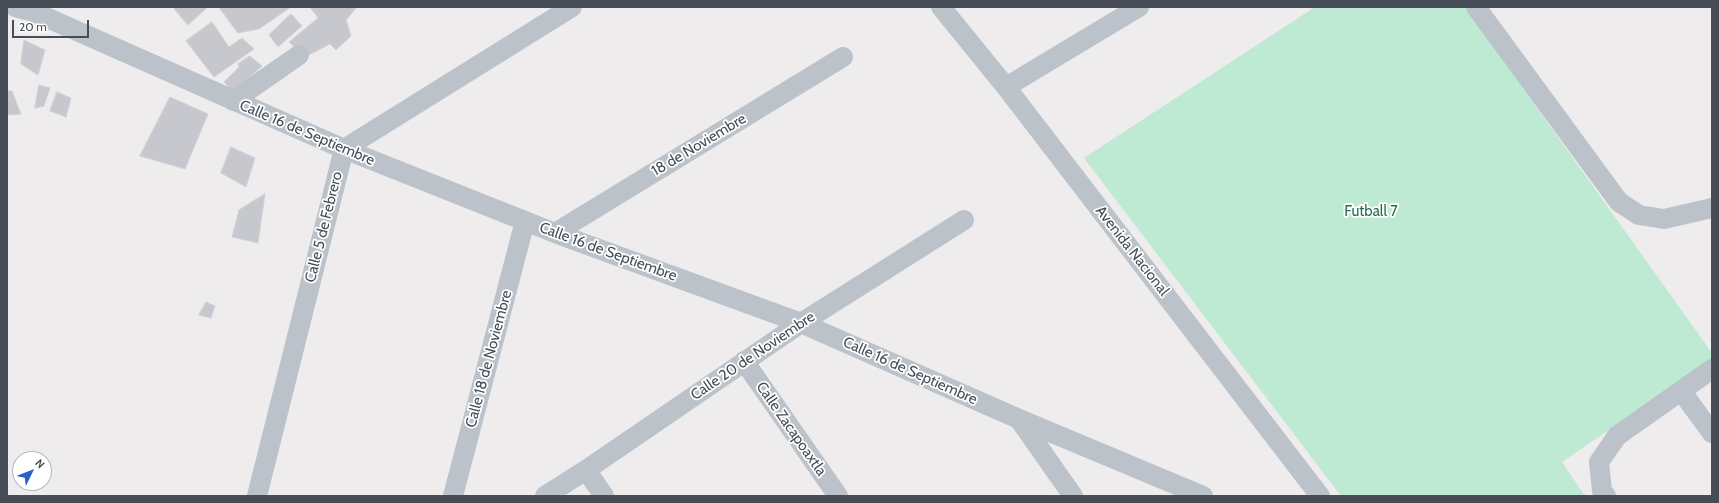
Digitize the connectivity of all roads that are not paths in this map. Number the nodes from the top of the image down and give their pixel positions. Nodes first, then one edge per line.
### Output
1 (15, 7) edge
2 (572, 7) edge
3 (941, 7) edge
4 (1139, 7) edge
5 (1476, 7) edge
6 (38, 10) edge
7 (299, 55) dead end
8 (843, 57) dead end
9 (1006, 87) junction
10 (233, 101) junction
11 (344, 149) junction
12 (1712, 208) edge
13 (964, 220) dead end
14 (525, 222) junction
15 (555, 233) junction
16 (801, 323) junction
17 (744, 361) junction
18 (1712, 369) edge
19 (1682, 392) junction
20 (1019, 419) junction
21 (1712, 433) edge
22 (586, 470) junction
23 (257, 496) edge
24 (453, 496) edge
25 (545, 496) edge
26 (604, 496) edge
27 (838, 496) edge
28 (1073, 496) edge
29 (1203, 496) edge
30 (1320, 496) edge
31 (1606, 496) edge

1 - 6 street, Calle 16 de Septiembre
2 - 11 street
3 - 9 street, Avenida Nacional
4 - 9 street
5 - 12 street
6 - 10 street, Calle 16 de Septiembre
7 - 10 street
8 - 15 street, 18 de Noviembre
9 - 30 street, Avenida Nacional
10 - 11 street, Calle 16 de Septiembre
11 - 14 street, Calle 16 de Septiembre
11 - 23 street, Calle 5 de Febrero
13 - 16 street, Calle 20 de Noviembre
14 - 15 street, Calle 16 de Septiembre
14 - 24 street, Calle 18 de Noviembre
15 - 16 street, Calle 16 de Septiembre
16 - 17 street, Calle 20 de Noviembre
16 - 20 street, Calle 16 de Septiembre
17 - 22 street, Calle 20 de Noviembre
17 - 27 street, Calle Zacapoaxtla
18 - 19 street
19 - 21 street
19 - 31 street
20 - 28 street
20 - 29 street, Calle 16 de Septiembre
22 - 25 street, Calle 20 de Noviembre
22 - 26 street

